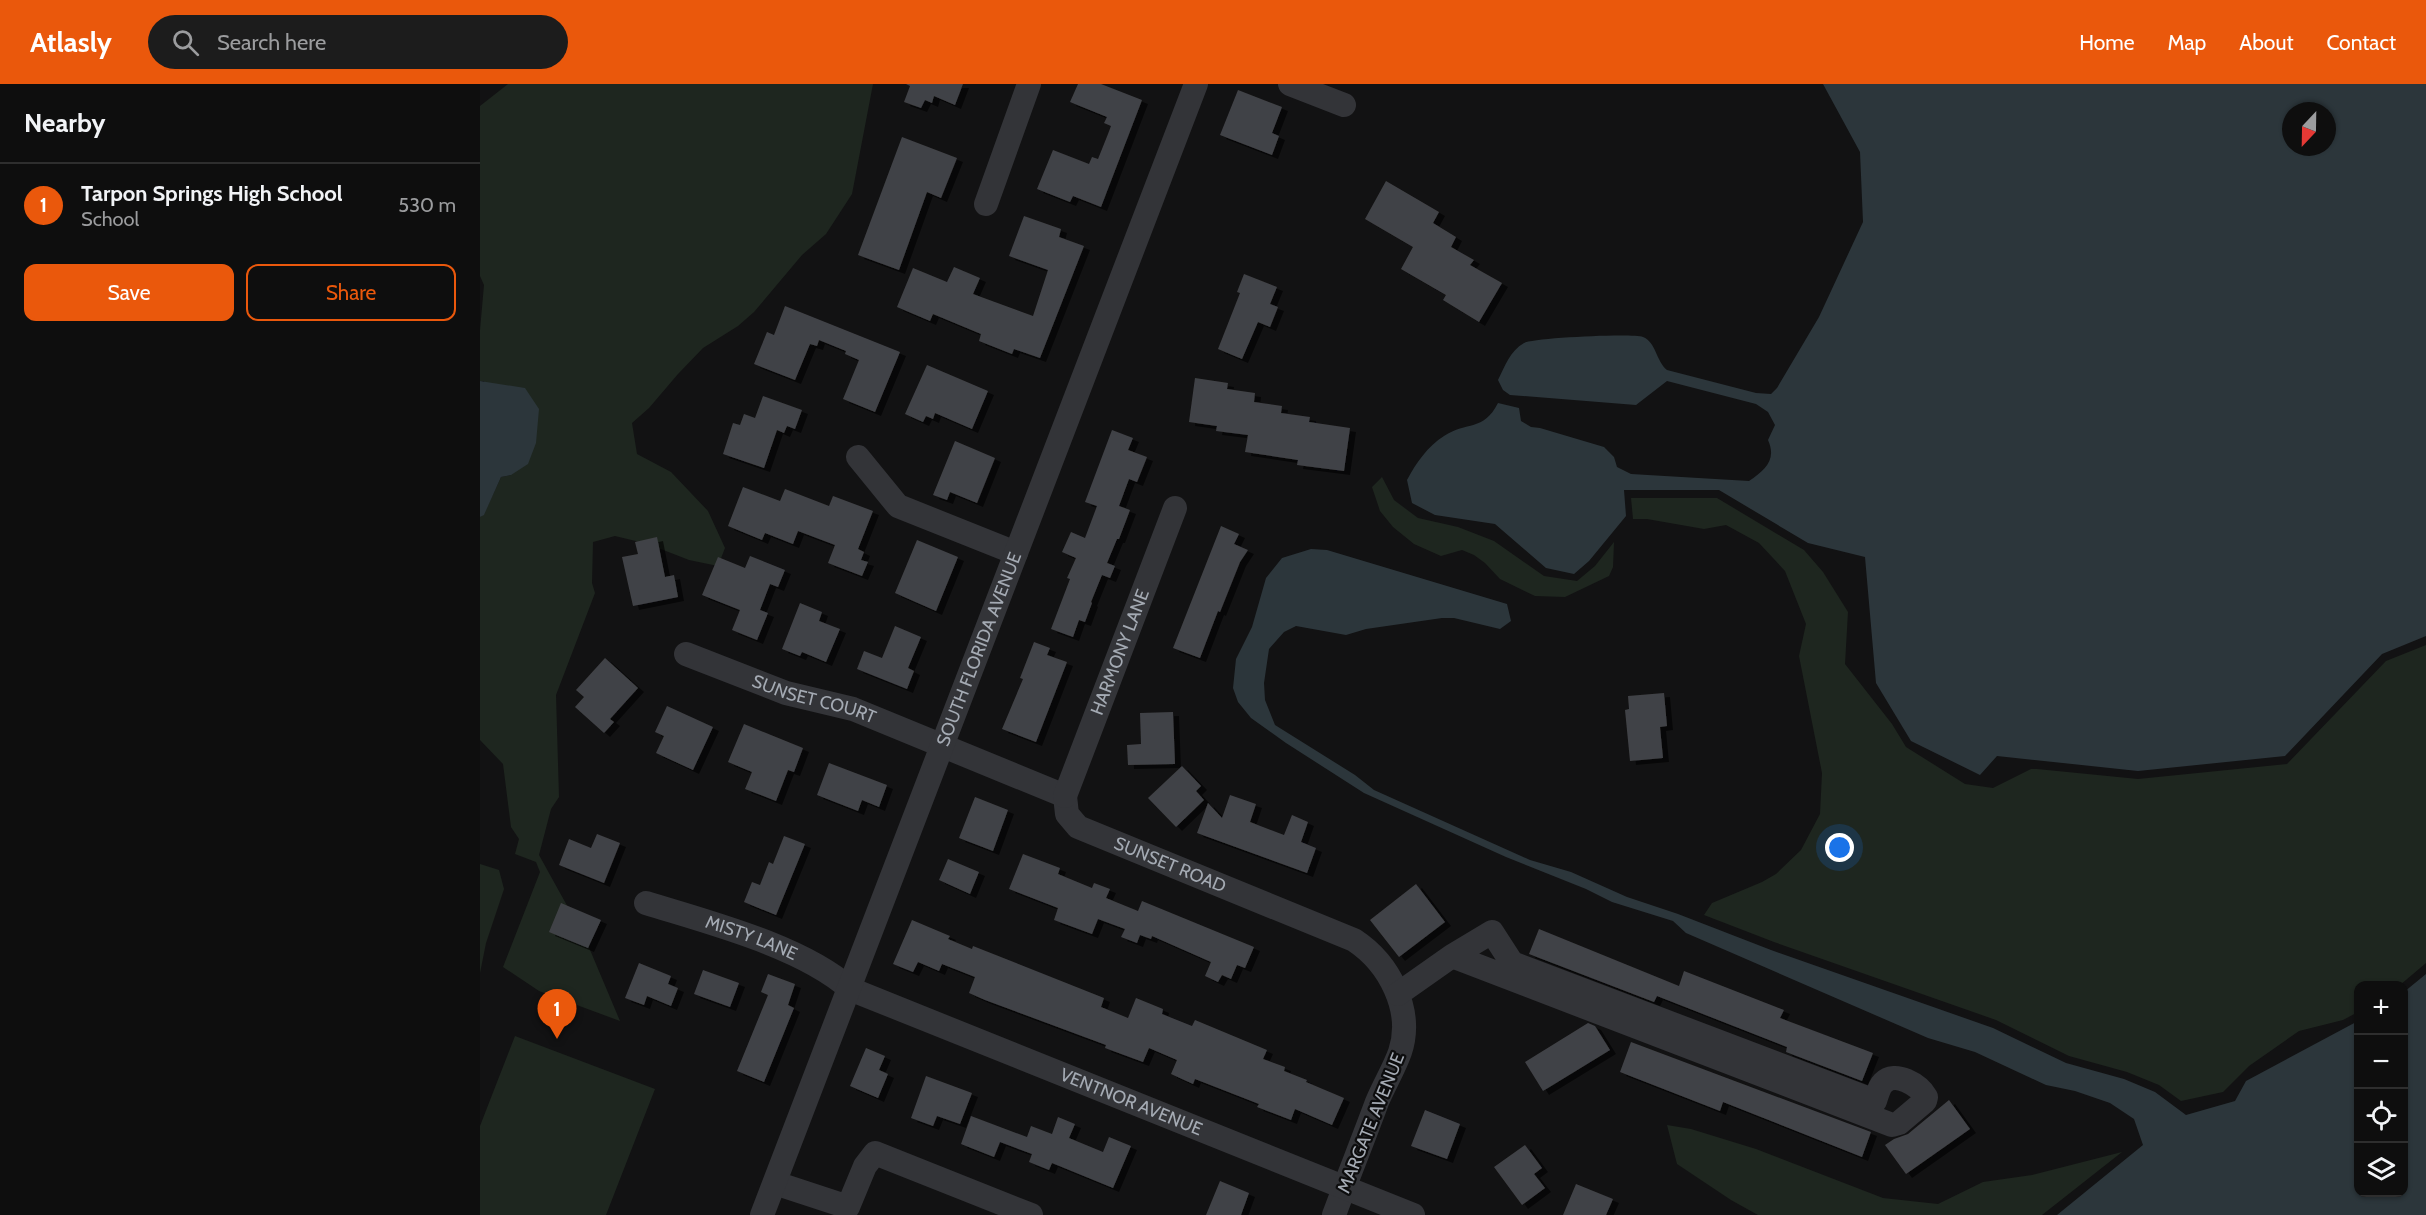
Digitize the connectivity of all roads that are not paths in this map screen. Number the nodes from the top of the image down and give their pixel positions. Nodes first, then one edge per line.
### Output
1 (1029, 84) edge
2 (1196, 84) edge
3 (1290, 84) edge
4 (1344, 105) dead end
5 (986, 204) dead end
6 (858, 457) dead end
7 (1175, 508) dead end
8 (1016, 553) junction
9 (686, 654) dead end
10 (941, 746) junction
11 (1065, 796) junction
12 (646, 903) dead end
13 (1452, 956) junction
14 (850, 989) junction
15 (1398, 994) junction
16 (775, 1183) junction
17 (1344, 1189) junction
18 (849, 1211) edge
19 (762, 1215) edge
20 (1031, 1215) edge
21 (1334, 1215) edge
22 (1413, 1215) edge

1 - 5 street
2 - 8 street, SOUTH FLORIDA AVENUE
3 - 4 street
6 - 8 street
7 - 11 street, HARMONY LANE
8 - 10 street, SOUTH FLORIDA AVENUE
9 - 10 street, SUNSET COURT
10 - 11 street
10 - 14 street, SOUTH FLORIDA AVENUE
11 - 15 street, SUNSET ROAD
12 - 14 street, MISTY LANE
13 - 13 street
13 - 15 street
14 - 16 street, SOUTH FLORIDA AVENUE
14 - 17 street, VENTNOR AVENUE
15 - 17 street, MARGATE AVENUE
16 - 18 street
16 - 19 street, SOUTH FLORIDA AVENUE
17 - 21 street, MARGATE AVENUE
17 - 22 street, VENTNOR AVENUE
18 - 20 street

